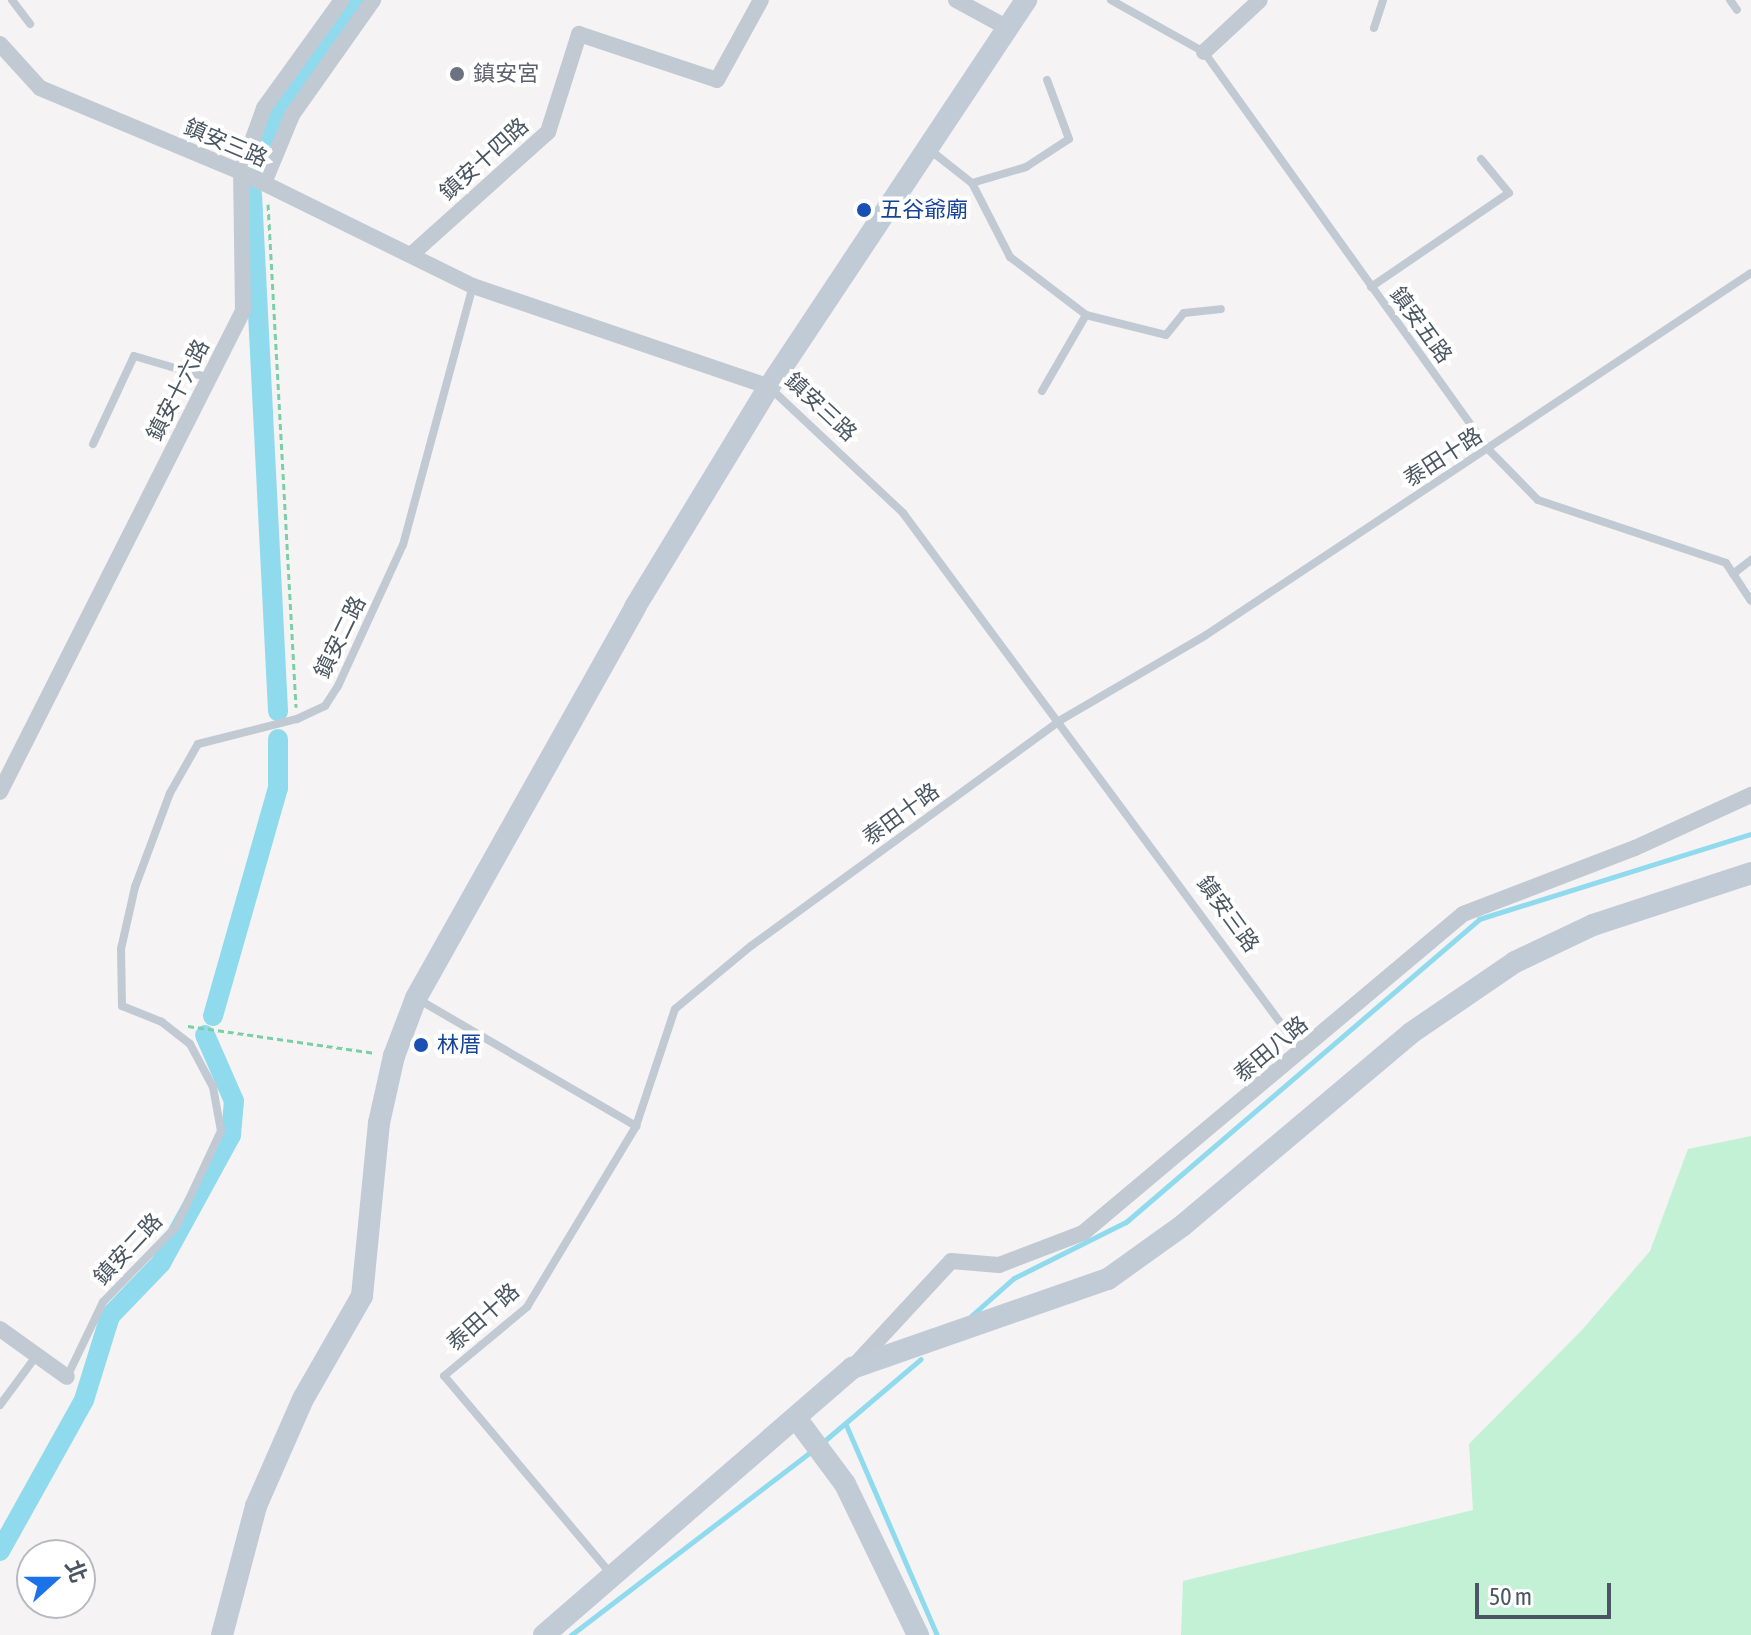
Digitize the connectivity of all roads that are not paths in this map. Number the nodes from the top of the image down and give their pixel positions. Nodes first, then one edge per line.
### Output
1 (12, 0) edge
2 (342, 0) edge
3 (373, 0) edge
4 (761, 0) edge
5 (956, 0) edge
6 (1026, 0) edge
7 (1111, 0) edge
8 (1260, 0) edge
9 (1383, 0) edge
10 (1730, 0) edge
11 (1737, 10) dead end
12 (30, 24) dead end
13 (1006, 27) junction
14 (1374, 28) dead end
15 (0, 44) edge
16 (1204, 52) junction
17 (1047, 80) dead end
18 (926, 147) junction
19 (1481, 159) dead end
20 (241, 172) junction
21 (264, 183) junction
22 (972, 183) junction
23 (412, 254) junction
24 (1751, 273) edge
25 (473, 286) junction
26 (1371, 287) junction
27 (1221, 309) dead end
28 (1086, 315) junction
29 (209, 378) junction
30 (769, 387) junction
31 (1042, 391) dead end
32 (93, 444) dead end
33 (1488, 449) junction
34 (1751, 560) edge
35 (1733, 574) junction
36 (1751, 601) edge
37 (1059, 721) junction
38 (0, 792) edge
39 (1751, 795) edge
40 (1751, 873) edge
41 (416, 998) junction
42 (1303, 1052) junction
43 (636, 1126) junction
44 (0, 1329) edge
45 (37, 1355) junction
46 (852, 1368) junction
47 (67, 1377) joint
48 (0, 1405) edge
49 (796, 1418) junction
50 (615, 1579) junction
51 (222, 1635) edge
52 (544, 1635) edge
53 (918, 1635) edge

1 - 12 lane
2 - 20 street, 鎮安十六路
3 - 21 street
4 - 23 street, 鎮安十四路
5 - 13 street
6 - 13 street
7 - 16 lane, 鎮安五路
8 - 16 street
9 - 14 lane
10 - 11 lane
13 - 18 street
15 - 20 street, 鎮安三路
16 - 26 lane, 鎮安五路
17 - 22 lane
18 - 22 lane
18 - 30 street
19 - 26 lane
20 - 21 street, 鎮安三路
20 - 29 street, 鎮安十六路
21 - 23 street, 鎮安三路
22 - 28 lane
23 - 25 street, 鎮安三路
24 - 33 lane, 泰田十路
25 - 30 street, 鎮安三路
25 - 47 lane, 鎮安二路
26 - 33 lane, 鎮安五路
27 - 28 lane
28 - 31 lane
29 - 32 lane
29 - 38 street, 鎮安十六路
30 - 37 lane, 鎮安三路
30 - 41 street
33 - 35 lane, 鎮安五路
33 - 37 lane, 泰田十路
34 - 35 lane
35 - 36 lane, 鎮安五路
37 - 42 lane, 鎮安三路
37 - 43 lane, 泰田十路
39 - 42 street, 泰田八路
40 - 46 street
41 - 43 lane
41 - 51 street
42 - 46 street, 泰田八路
43 - 50 lane, 泰田十路
44 - 45 street
45 - 47 street
45 - 48 lane
46 - 49 street
49 - 50 street
49 - 53 street
50 - 52 street

